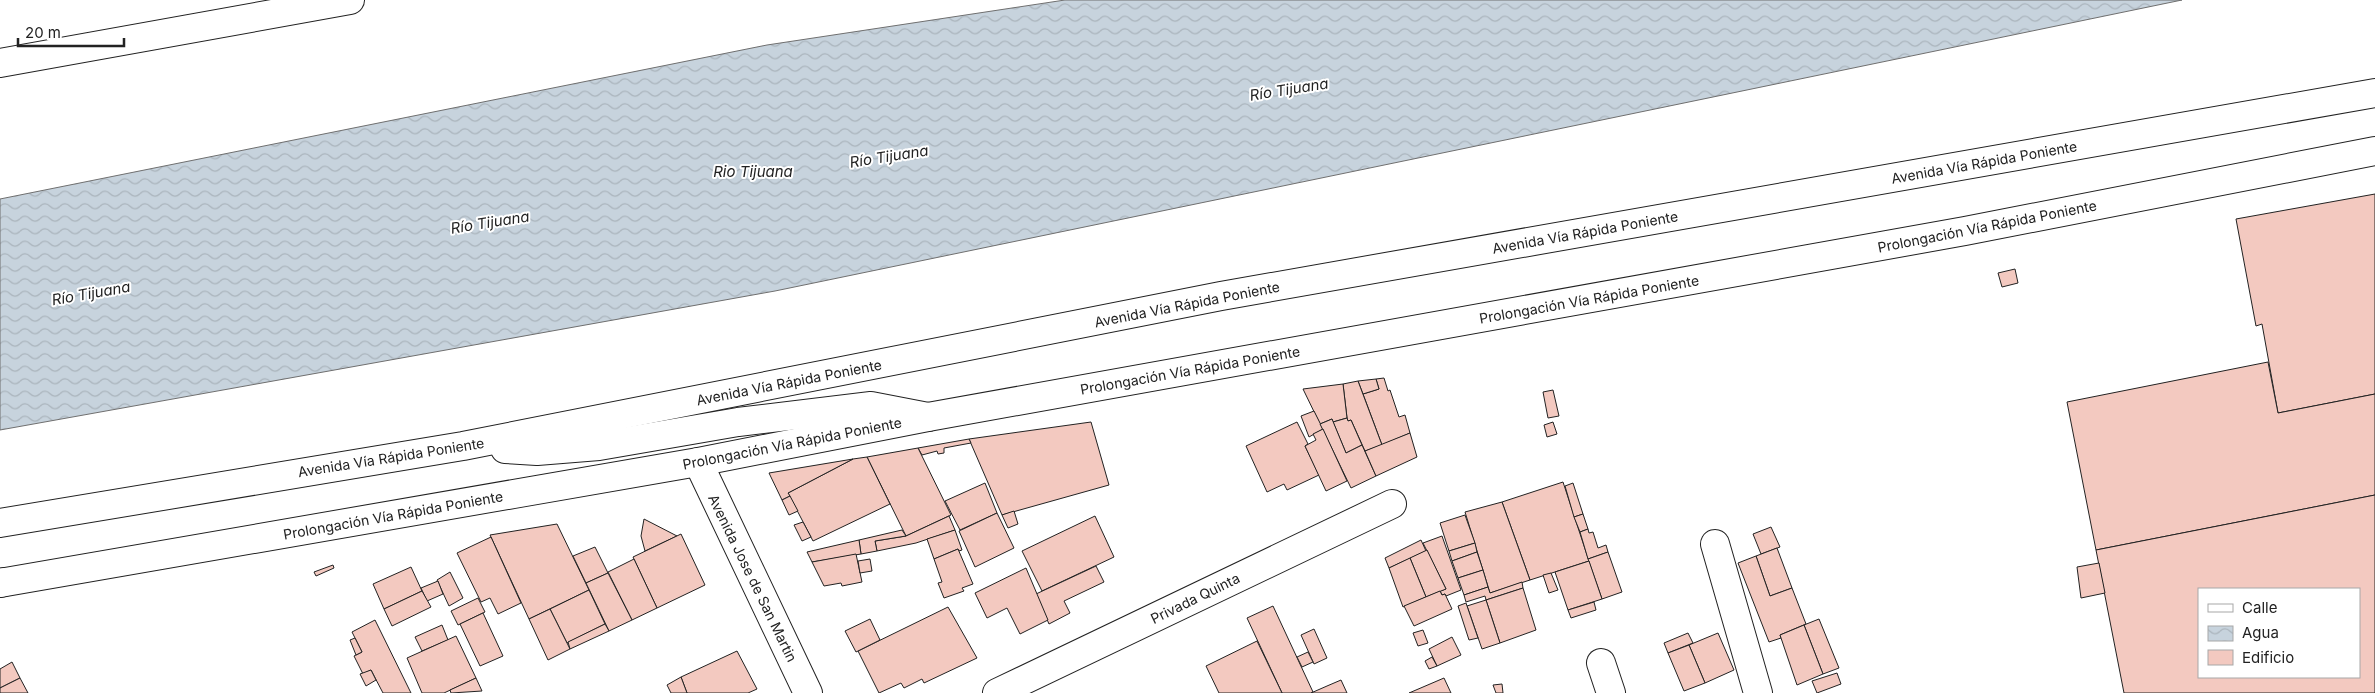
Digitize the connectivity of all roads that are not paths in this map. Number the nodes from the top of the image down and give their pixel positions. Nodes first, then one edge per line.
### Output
1 (350, 0) edge
2 (0, 63) edge
3 (2375, 93) edge
4 (2375, 151) edge
5 (928, 417) junction
6 (463, 446) junction
7 (698, 462) junction
8 (1392, 504) dead end
9 (0, 523) edge
10 (1715, 544) dead end
11 (1, 583) edge
12 (1601, 662) dead end
13 (808, 693) edge
14 (997, 693) edge
15 (1611, 693) edge
16 (1758, 693) edge

1 - 2 main road
3 - 6 main road, Avenida Vía Rápida Poniente
4 - 5 main road, Prolongación Vía Rápida Poniente
5 - 6 main road
5 - 7 main road, Prolongación Vía Rápida Poniente
6 - 9 main road, Avenida Vía Rápida Poniente
7 - 11 main road, Prolongación Vía Rápida Poniente
7 - 13 main road, Avenida Jose de San Martin
8 - 14 main road, Privada Quinta
10 - 16 main road
12 - 15 main road

